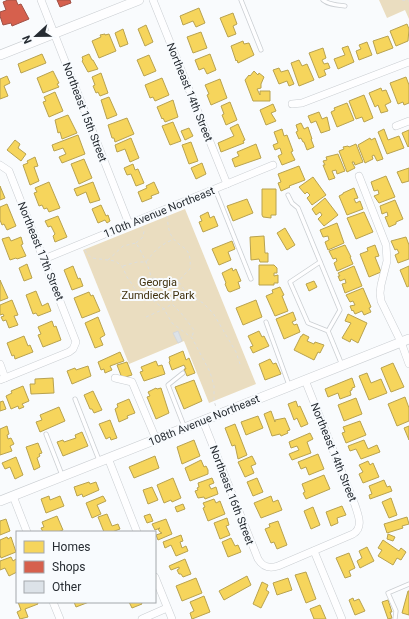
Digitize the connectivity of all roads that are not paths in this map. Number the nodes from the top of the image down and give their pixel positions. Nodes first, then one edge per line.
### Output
1 (42, 0) edge
2 (139, 0) edge
3 (153, 0) edge
4 (241, 0) edge
5 (323, 0) edge
6 (345, 6) dead end
7 (54, 33) junction
8 (261, 50) dead end
9 (0, 55) edge
10 (409, 62) edge
11 (292, 104) dead end
12 (409, 121) edge
13 (396, 126) dead end
14 (0, 165) edge
15 (273, 165) dead end
16 (359, 176) dead end
17 (227, 184) junction
18 (215, 189) junction
19 (288, 195) dead end
20 (129, 224) junction
21 (44, 259) junction
22 (320, 262) junction
23 (251, 278) dead end
24 (266, 322) dead end
25 (328, 331) junction
26 (405, 341) edge
27 (0, 364) edge
28 (409, 364) edge
29 (342, 365) junction
30 (183, 373) dead end
31 (115, 378) dead end
32 (3, 379) edge
33 (305, 380) junction
34 (289, 386) junction
35 (75, 400) dead end
36 (204, 421) junction
37 (185, 428) junction
38 (46, 434) dead end
39 (156, 439) junction
40 (104, 459) junction
41 (62, 476) junction
42 (13, 496) junction
43 (0, 500) edge
44 (27, 531) edge
45 (137, 531) edge
46 (314, 551) junction
47 (156, 580) edge
48 (409, 584) edge
49 (53, 603) edge
50 (167, 608) junction
51 (60, 619) edge
52 (142, 619) edge
53 (172, 619) edge
54 (342, 619) edge
55 (395, 619) edge

1 - 7 street, Northeast 15th Street
2 - 7 main road
3 - 17 street, Northeast 14th Street
4 - 8 lane
5 - 6 lane
7 - 9 main road
7 - 20 street, Northeast 15th Street
10 - 11 street
12 - 13 street
14 - 21 street, Northeast 17th Street
15 - 17 street, 110th Avenue Northeast
16 - 26 street
17 - 18 street, 110th Avenue Northeast
18 - 20 street, 110th Avenue Northeast
18 - 23 lane
19 - 22 lane
20 - 21 street, 110th Avenue Northeast
21 - 32 street, Northeast 17th Street
22 - 25 lane
22 - 25 lane
24 - 34 lane
25 - 29 lane
26 - 28 street
26 - 29 main road, 108th Avenue Northeast
27 - 32 street
29 - 33 main road, 108th Avenue Northeast
30 - 37 lane
31 - 39 street
33 - 34 main road, 108th Avenue Northeast
33 - 46 street, Northeast 14th Street
34 - 36 main road, 108th Avenue Northeast
35 - 40 lane
36 - 37 main road, 108th Avenue Northeast
36 - 46 street, Northeast 16th Street
37 - 39 main road, 108th Avenue Northeast
38 - 41 lane
39 - 40 main road, 108th Avenue Northeast
40 - 41 main road, 108th Avenue Northeast
40 - 45 street
41 - 42 main road, 108th Avenue Northeast
42 - 43 main road, 108th Avenue Northeast
42 - 44 street
46 - 54 street
47 - 50 street
48 - 55 lane
49 - 51 street
50 - 52 street
50 - 53 street

